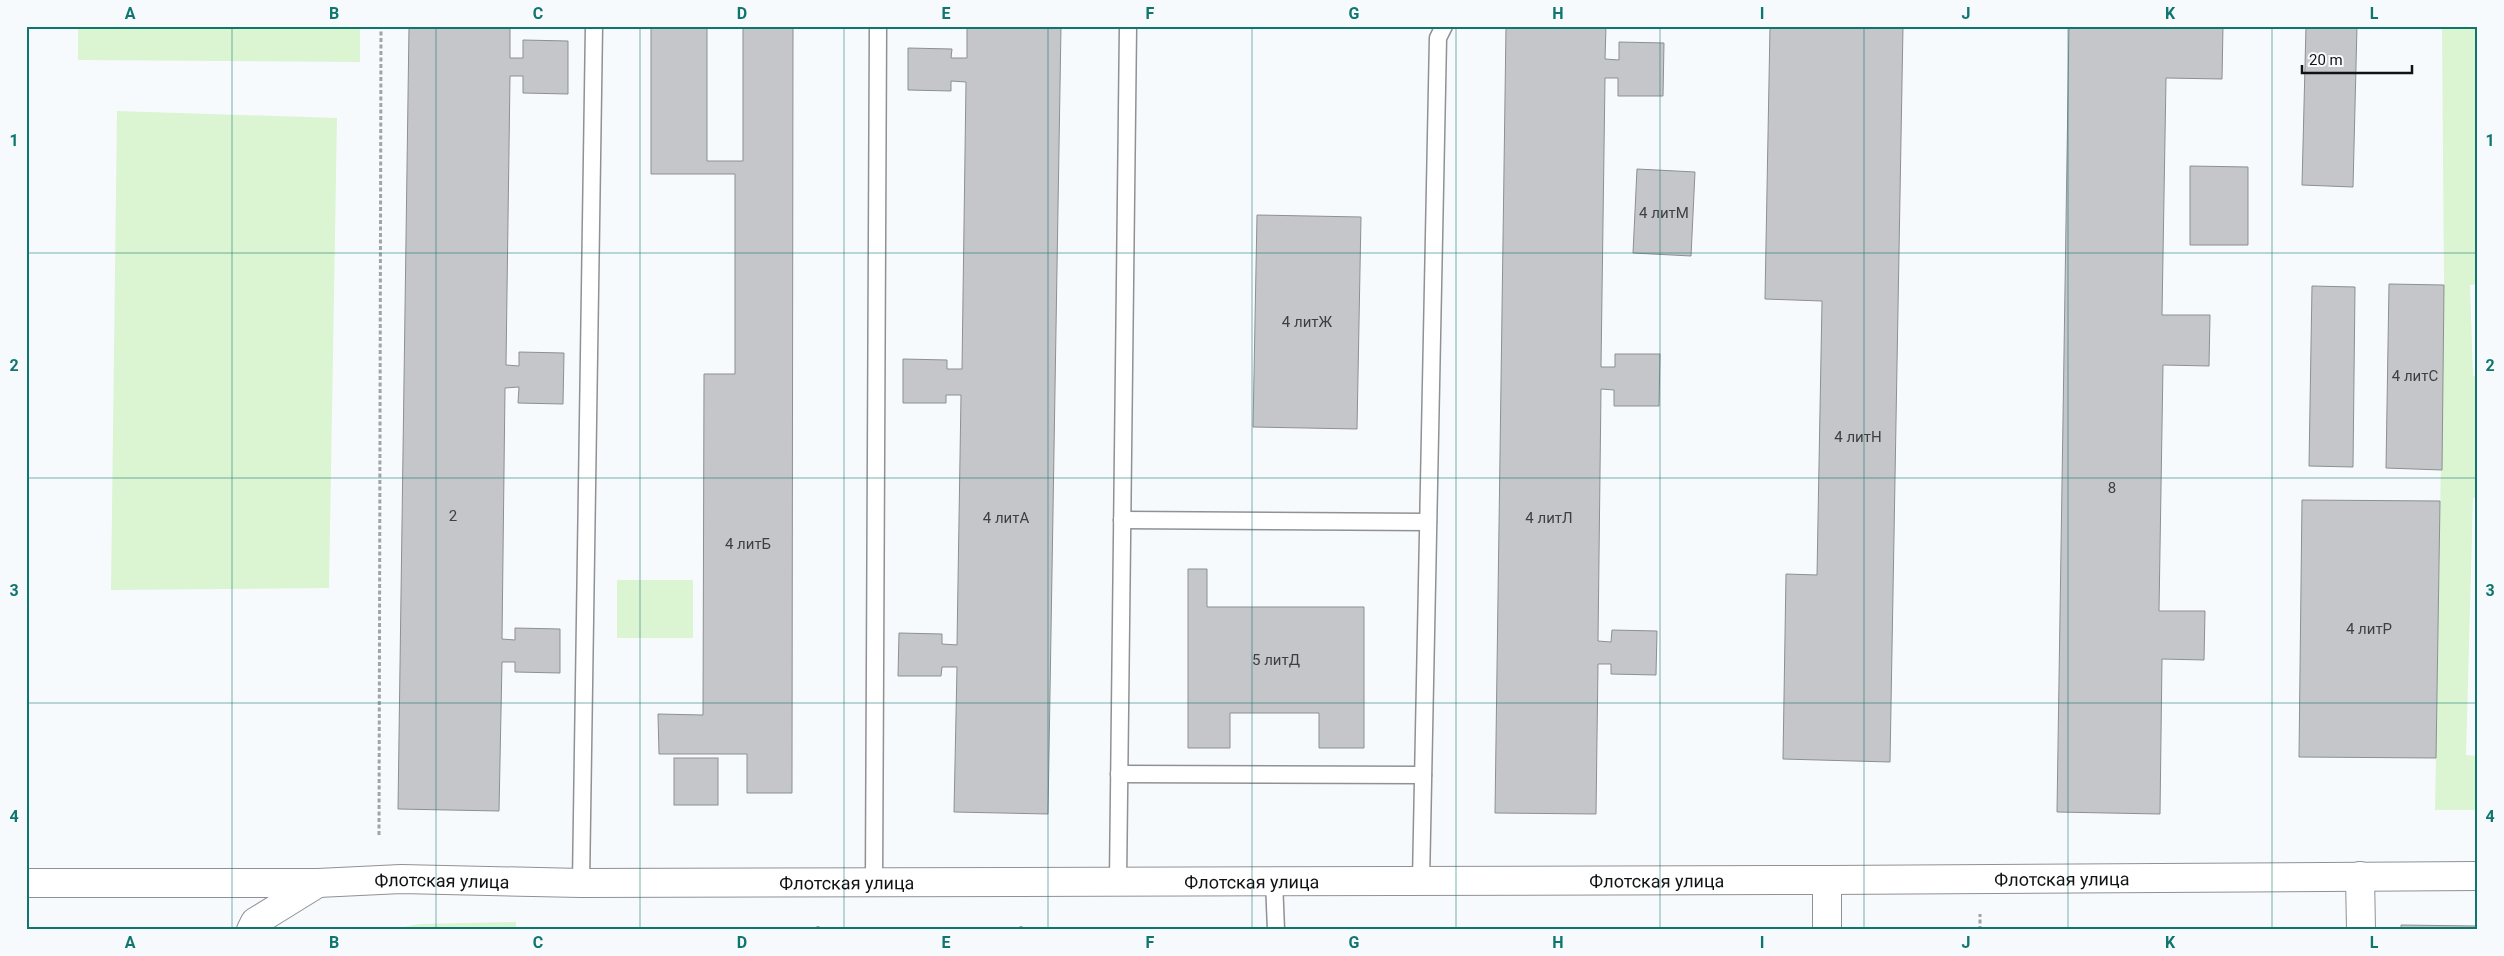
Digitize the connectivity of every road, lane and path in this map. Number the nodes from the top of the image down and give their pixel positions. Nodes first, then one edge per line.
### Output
1 (381, 26) edge
2 (594, 26) edge
3 (878, 26) edge
4 (1128, 26) edge
5 (1444, 26) edge
6 (1122, 520) junction
7 (1428, 522) junction
8 (1119, 774) junction
9 (1423, 774) junction
10 (380, 835) dead end
11 (2360, 876) junction
12 (2478, 876) edge
13 (1827, 880) junction
14 (1274, 881) junction
15 (1421, 881) junction
16 (874, 882) junction
17 (1118, 882) junction
18 (26, 883) edge
19 (318, 883) junction
20 (581, 883) junction
21 (1980, 914) dead end
22 (818, 925) dead end
23 (1021, 925) dead end
24 (251, 930) edge
25 (818, 930) edge
26 (1020, 930) edge
27 (1276, 930) edge
28 (1828, 930) edge
29 (1980, 930) edge
30 (2361, 930) edge

1 - 10 path
2 - 20 lane
3 - 16 lane
4 - 6 lane
5 - 7 lane
6 - 7 lane
6 - 8 lane
7 - 9 lane
8 - 9 lane
8 - 17 lane
9 - 15 lane
11 - 12 street, Флотская улица
11 - 13 street, Флотская улица
11 - 30 street
13 - 15 street, Флотская улица
13 - 28 street
14 - 15 street, Флотская улица
14 - 17 street, Флотская улица
14 - 27 lane
16 - 17 street, Флотская улица
16 - 20 street, Флотская улица
18 - 19 street, Флотская улица
19 - 20 street, Флотская улица
19 - 24 street
21 - 29 path
22 - 25 path
23 - 26 path

